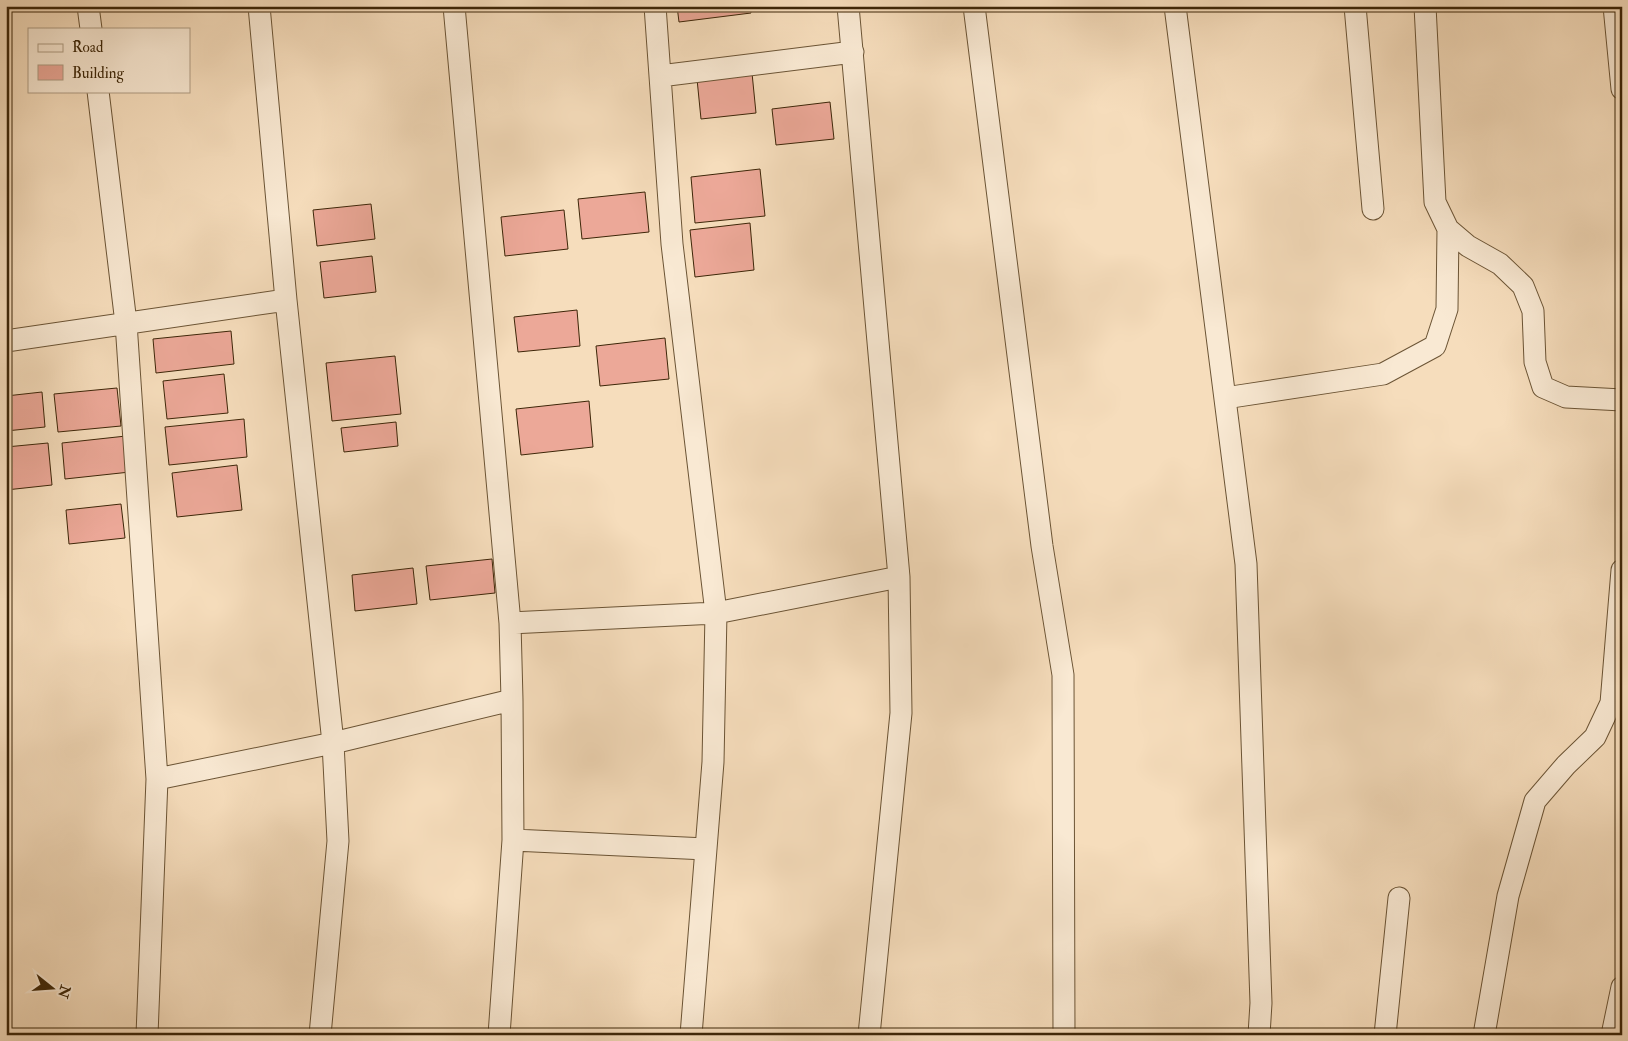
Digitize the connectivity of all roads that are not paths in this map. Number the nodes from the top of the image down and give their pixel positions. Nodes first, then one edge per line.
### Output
1 (88, 6) edge
2 (259, 6) edge
3 (454, 6) edge
4 (654, 6) edge
5 (848, 6) edge
6 (974, 6) edge
7 (1175, 6) edge
8 (1355, 6) edge
9 (1425, 6) edge
10 (1614, 6) edge
11 (91, 28) edge
12 (853, 52) junction
13 (660, 76) junction
14 (1622, 89) edge
15 (98, 92) edge
16 (1373, 209) dead end
17 (1448, 229) junction
18 (286, 300) junction
19 (126, 323) junction
20 (6, 341) edge
21 (1225, 398) junction
22 (1622, 400) edge
23 (1622, 570) edge
24 (900, 577) junction
25 (716, 613) junction
26 (510, 623) junction
27 (512, 700) junction
28 (333, 743) junction
29 (157, 779) junction
30 (513, 840) junction
31 (706, 849) junction
32 (1399, 898) dead end
33 (1622, 986) edge
34 (147, 1035) edge
35 (320, 1035) edge
36 (499, 1035) edge
37 (691, 1035) edge
38 (869, 1035) edge
39 (1064, 1035) edge
40 (1259, 1035) edge
41 (1384, 1035) edge
42 (1484, 1035) edge
43 (1612, 1035) edge

1 - 11 street
2 - 18 street
3 - 26 street
4 - 13 street
5 - 12 street
6 - 39 street
7 - 21 street
8 - 16 street
9 - 17 street
10 - 14 street
12 - 13 street
12 - 24 street
13 - 25 street
15 - 19 street
17 - 21 street
17 - 22 street
18 - 19 street
18 - 28 street
19 - 20 street
19 - 29 street
21 - 40 street
23 - 42 street
24 - 25 street
24 - 38 street
25 - 26 street
25 - 31 street
26 - 27 street
27 - 28 street
27 - 30 street
28 - 29 street
28 - 35 street
29 - 34 street
30 - 31 street
30 - 36 street
31 - 37 street
32 - 41 street
33 - 43 street

